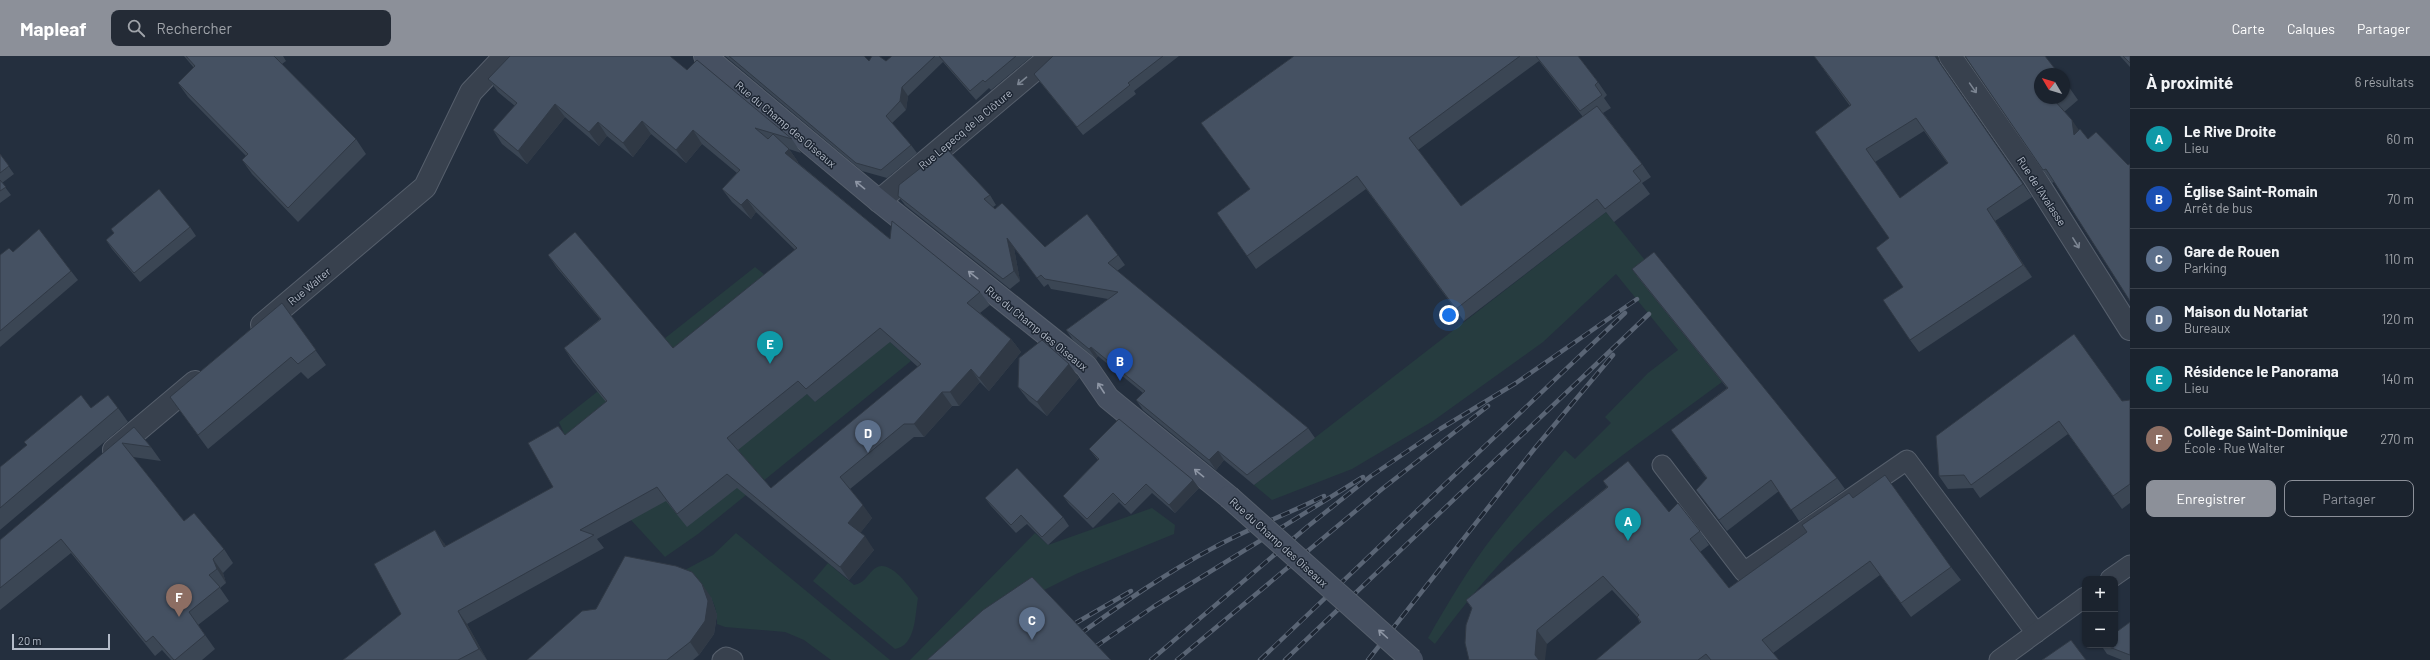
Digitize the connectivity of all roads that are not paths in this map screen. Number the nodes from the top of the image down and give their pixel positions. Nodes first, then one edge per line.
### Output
1 (505, 56) edge
2 (704, 56) edge
3 (1051, 56) edge
4 (1950, 56) edge
5 (879, 201) junction
6 (2130, 329) edge
7 (244, 341) edge
8 (214, 366) edge
9 (98, 464) edge
10 (1662, 464) dead end
11 (2130, 565) edge
12 (2114, 576) edge
13 (2082, 599) edge
14 (2036, 633) junction
15 (722, 660) edge
16 (733, 660) edge
17 (1412, 660) edge
18 (1999, 660) edge

1 - 7 street, Rue Walter
5 -> 2 street, Rue du Champ des Oiseaux
3 -> 5 street, Rue Lepecq de la Clôture
4 -> 6 street, Rue de l'Avalasse
17 -> 5 street, Rue du Champ des Oiseaux, bridge
8 - 9 street
10 - 14 lane
11 - 12 lane
13 - 14 lane
14 - 18 lane
15 - 16 lane

